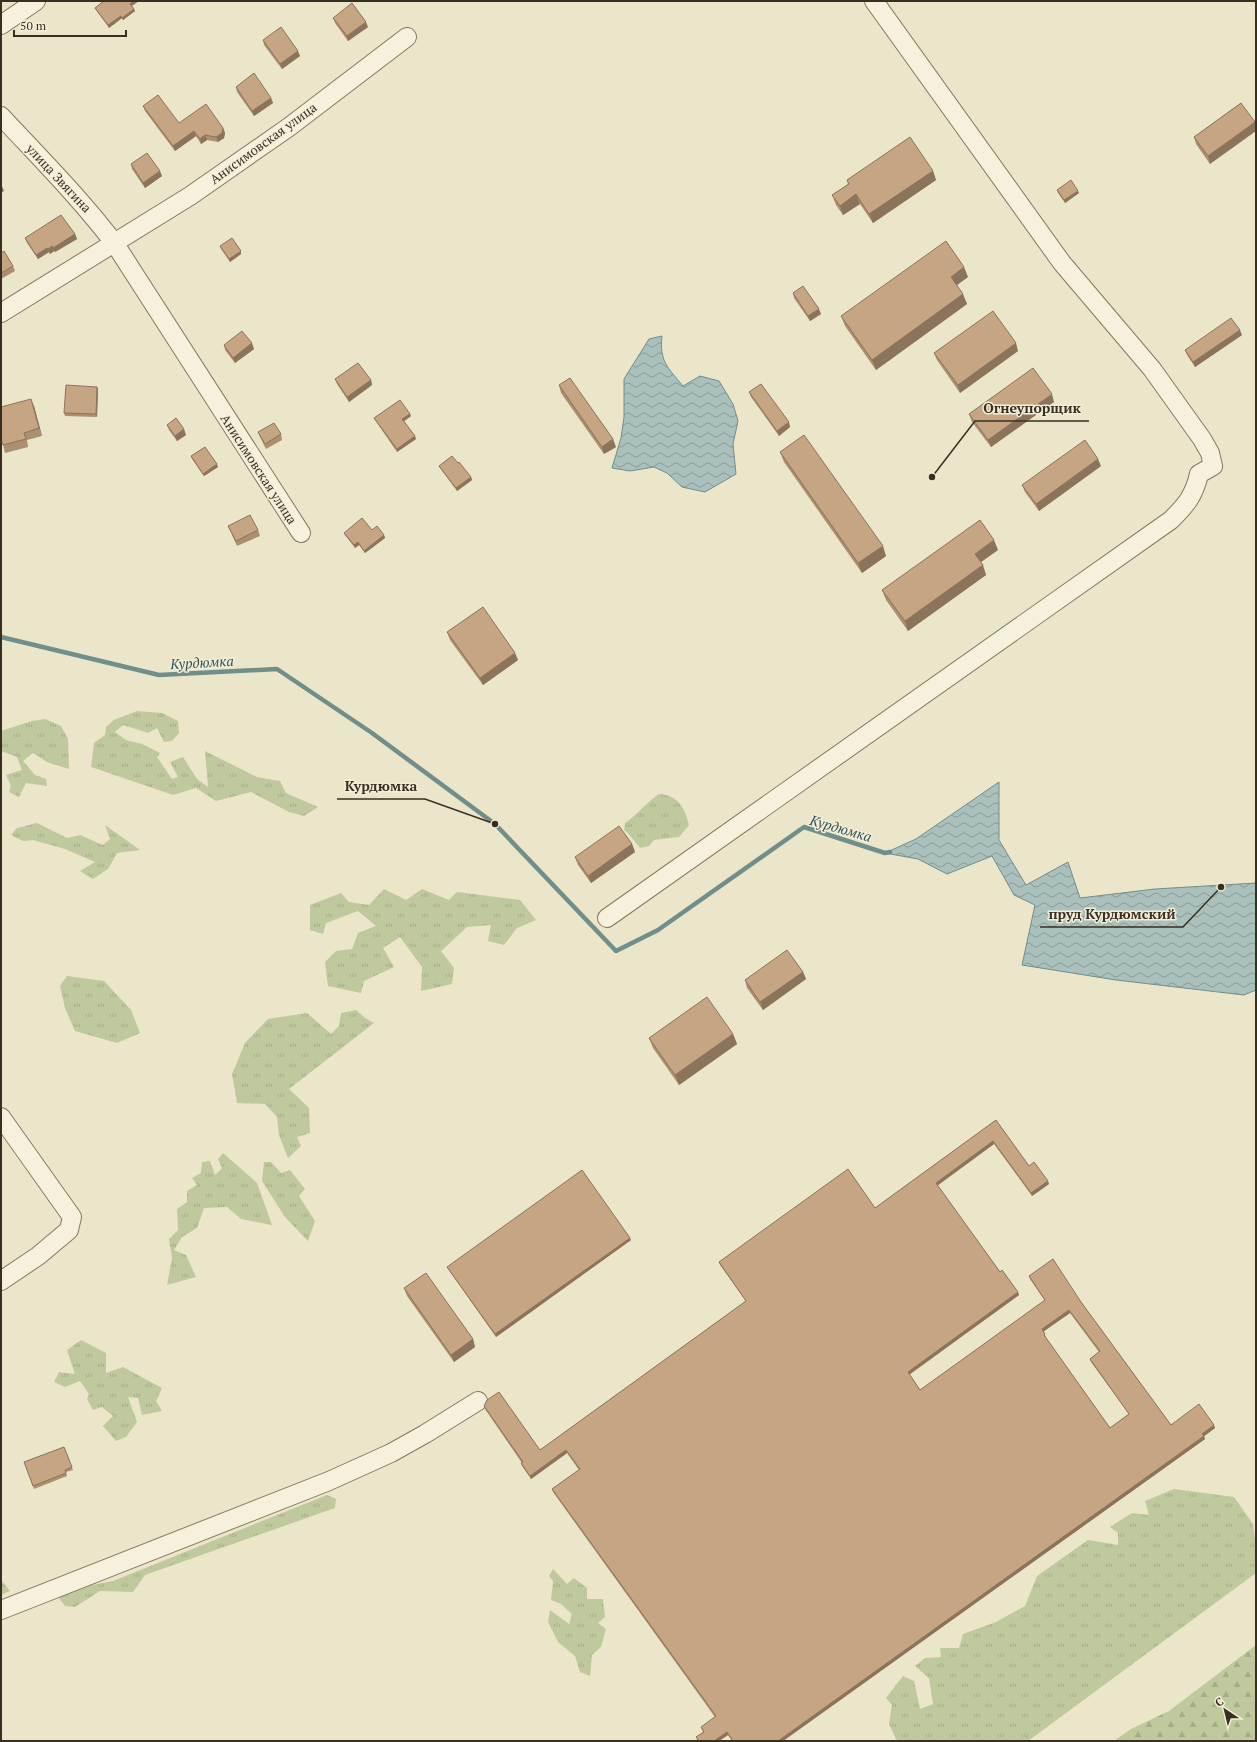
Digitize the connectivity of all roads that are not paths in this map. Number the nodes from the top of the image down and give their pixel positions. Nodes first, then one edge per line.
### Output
1 (36, 1) edge
2 (874, 1) edge
3 (1, 25) edge
4 (407, 37) dead end
5 (1, 116) edge
6 (115, 244) junction
7 (1, 313) edge
8 (300, 533) dead end
9 (607, 918) dead end
10 (1, 1118) edge
11 (1, 1281) edge
12 (478, 1401) dead end
13 (1, 1610) edge

1 - 3 street
2 - 9 street
4 - 6 street, Анисимовская улица
5 - 6 street, улица Звягина
6 - 7 street, Анисимовская улица
6 - 8 street, Анисимовская улица
10 - 11 street
12 - 13 street

